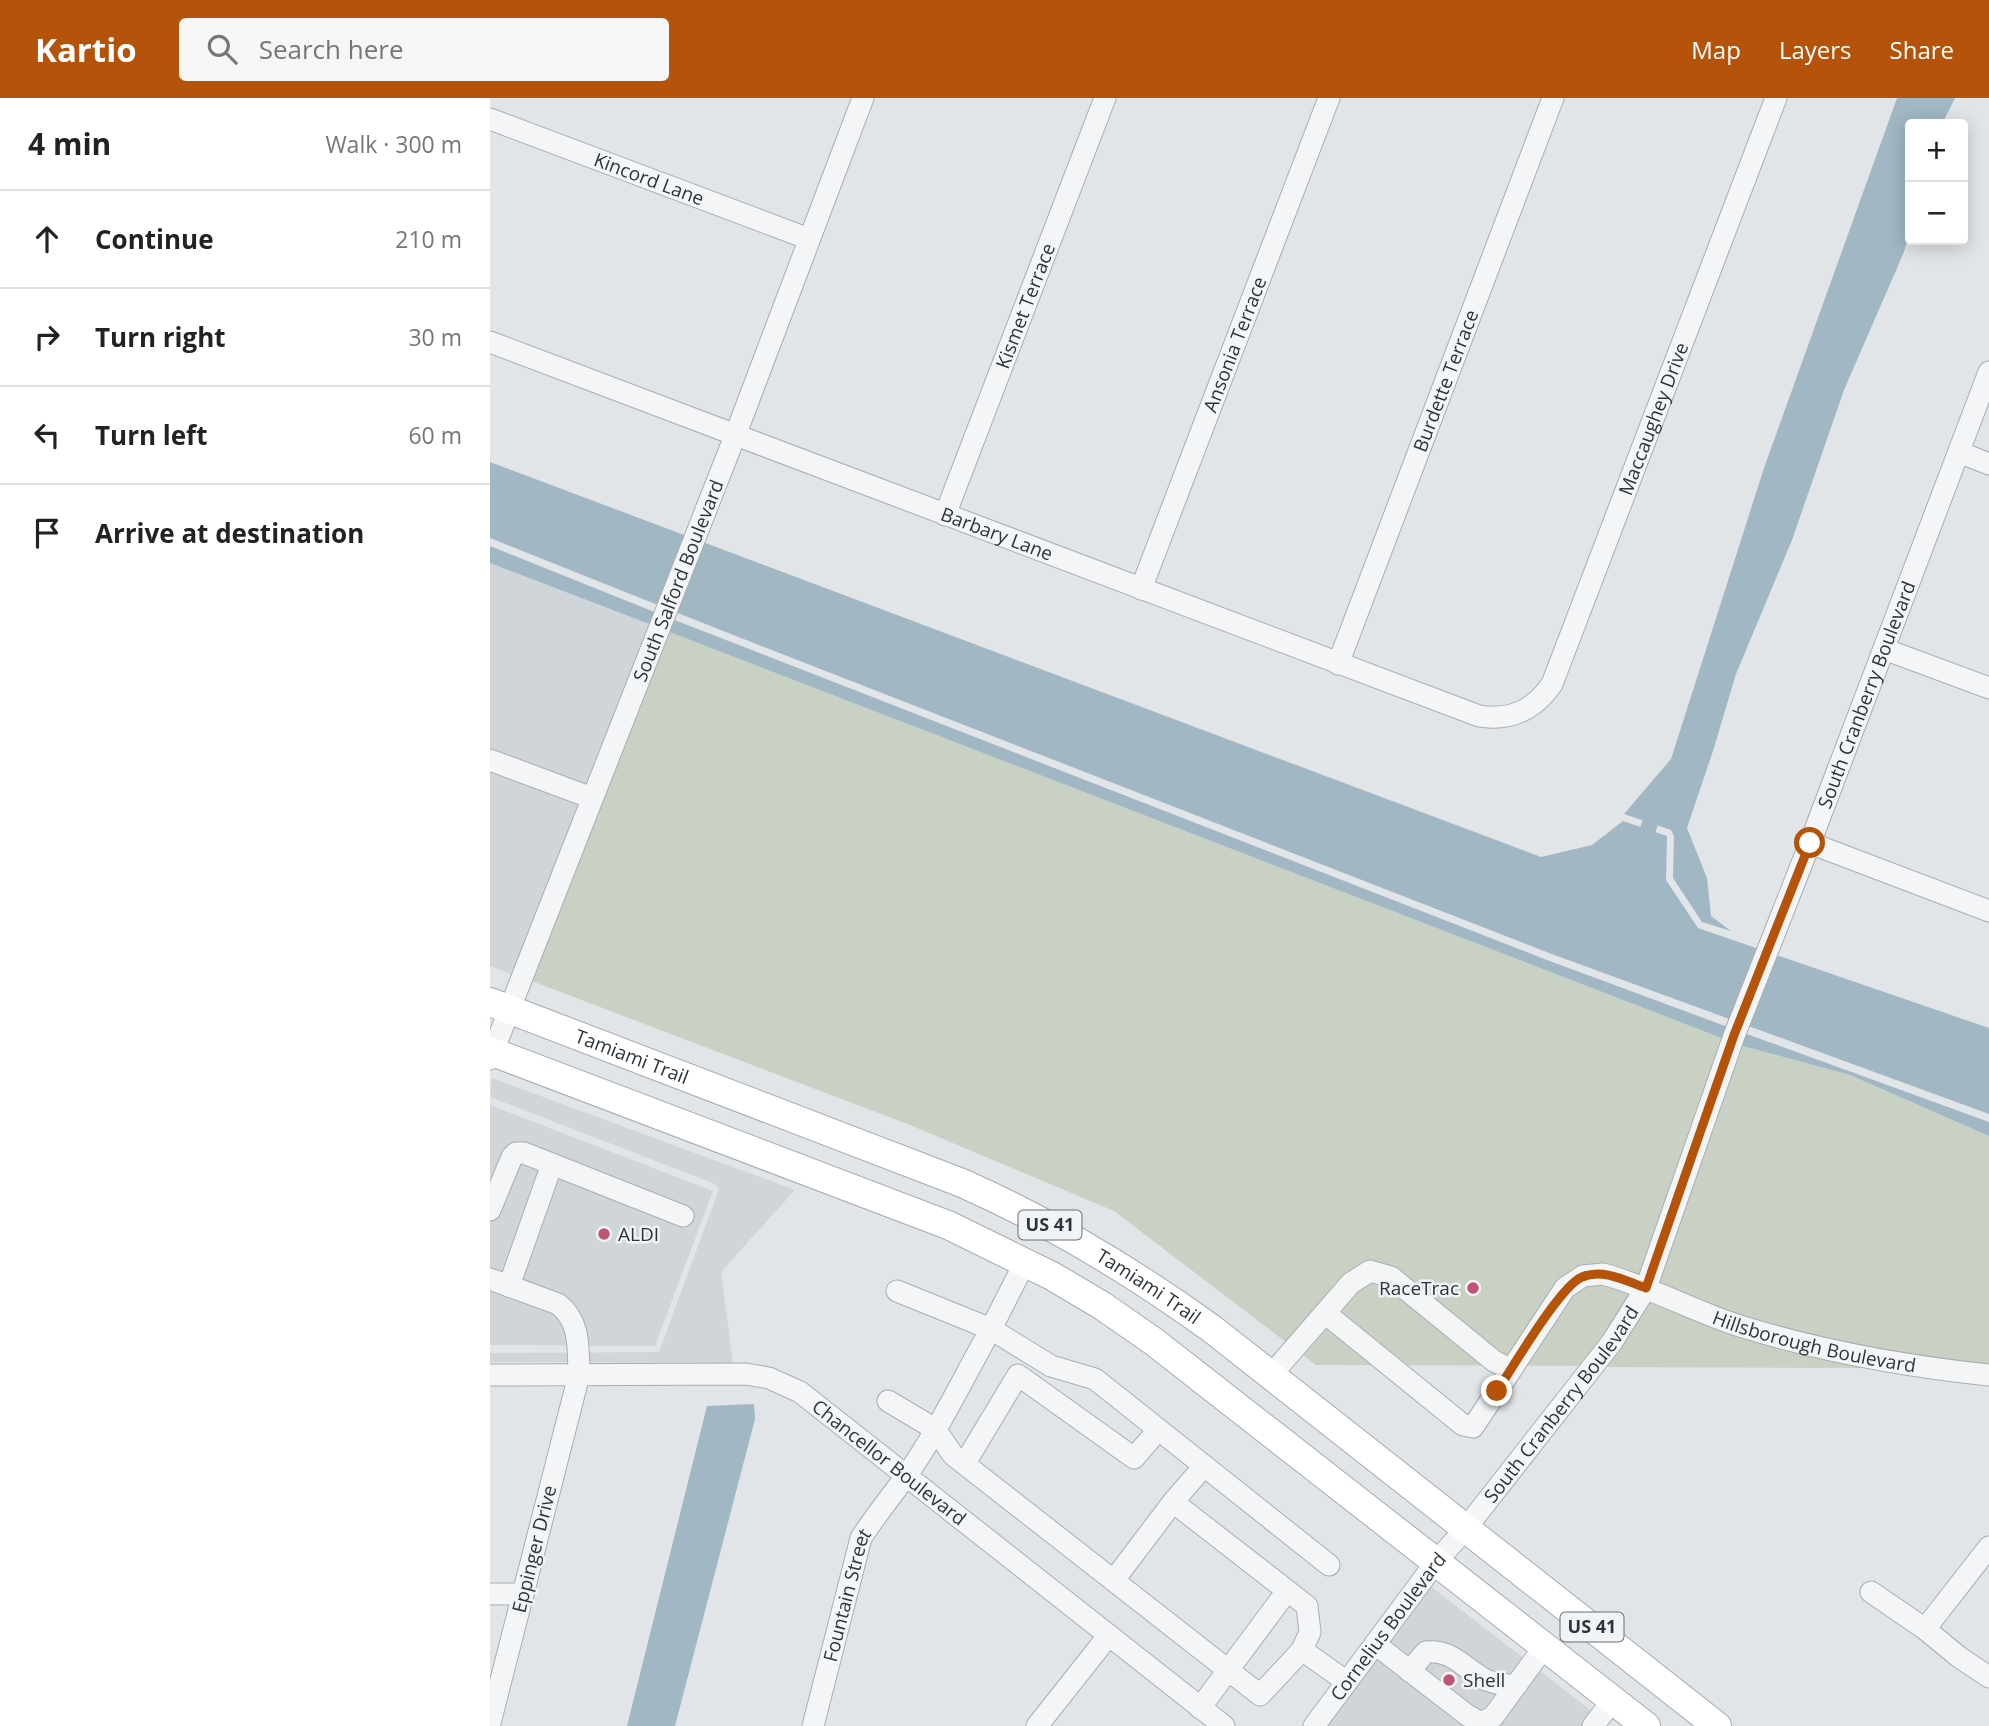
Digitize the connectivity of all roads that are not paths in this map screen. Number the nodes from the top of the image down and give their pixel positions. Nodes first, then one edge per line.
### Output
1 (863, 98) edge
2 (1105, 98) edge
3 (1329, 98) edge
4 (1552, 98) edge
5 (1776, 98) edge
6 (490, 120) edge
7 (809, 239) junction
8 (490, 342) edge
9 (1989, 372) edge
10 (735, 436) junction
11 (1959, 452) junction
12 (1989, 464) edge
13 (945, 515) junction
14 (1141, 589) junction
15 (1884, 649) junction
16 (1338, 664) junction
17 (1989, 688) edge
18 (1506, 717) joint
19 (490, 760) edge
20 (592, 798) junction
21 (1810, 843) junction
22 (1989, 911) edge
23 (499, 1006) edge
24 (491, 1054) edge
25 (552, 1164) junction
26 (492, 1200) edge
27 (683, 1216) dead end
28 (1025, 1262) junction
29 (499, 1282) edge
30 (1646, 1288) junction
31 (897, 1290) dead end
32 (1325, 1312) junction
33 (991, 1329) junction
34 (1511, 1370) junction
35 (490, 1374) edge
36 (579, 1375) junction
37 (1271, 1375) junction
38 (1989, 1376) edge
39 (888, 1401) dead end
40 (935, 1429) junction
41 (1158, 1430) junction
42 (965, 1464) junction
43 (1204, 1466) junction
44 (906, 1476) junction
45 (1173, 1502) junction
46 (1466, 1528) junction
47 (1989, 1547) edge
48 (1436, 1562) junction
49 (1329, 1564) dead end
50 (1114, 1580) junction
51 (1287, 1591) junction
52 (1871, 1592) dead end
53 (490, 1594) edge
54 (523, 1594) junction
55 (1925, 1629) junction
56 (1109, 1635) junction
57 (1375, 1644) junction
58 (1545, 1647) junction
59 (1302, 1650) junction
60 (1228, 1669) junction
61 (1409, 1671) junction
62 (1989, 1677) edge
63 (1347, 1682) junction
64 (1516, 1686) junction
65 (1613, 1700) junction
66 (1200, 1708) junction
67 (490, 1723) edge
68 (813, 1726) edge
69 (1037, 1726) edge
70 (1224, 1726) edge
71 (1314, 1726) edge
72 (1593, 1726) edge
73 (1646, 1726) edge
74 (1717, 1726) edge

1 - 7 street, South Salford Boulevard
2 - 13 street, Kismet Terrace
3 - 14 street, Ansonia Terrace
4 - 16 street, Burdette Terrace
5 - 18 street, Maccaughey Drive
6 - 7 street, Kincord Lane
7 - 10 street, South Salford Boulevard
8 - 10 street, Barbary Lane
9 - 11 street, South Cranberry Boulevard
10 - 13 street, Barbary Lane
10 - 20 street, South Salford Boulevard
11 - 12 street
11 - 15 street, South Cranberry Boulevard
13 - 14 street, Barbary Lane
14 - 16 street, Barbary Lane
15 - 17 street
15 - 21 street, South Cranberry Boulevard
16 - 18 street, Barbary Lane
19 - 20 street
20 - 23 street, South Salford Boulevard
21 - 22 street
21 - 30 street, South Cranberry Boulevard
23 - 24 street, South Salford Boulevard
23 - 37 main road, Tamiami Trail / US 41
24 - 28 main road, US 41
25 - 26 street
25 - 27 street
25 - 29 street
28 - 33 street, Fountain Street
28 - 48 main road, US 41
29 - 36 street, Eppinger Drive
30 - 34 street, Hillsborough Boulevard
30 - 38 street, Hillsborough Boulevard
30 - 46 street, South Cranberry Boulevard
31 - 33 street
32 - 34 street
32 - 34 street, Hillsborough Boulevard
32 - 37 street
33 - 40 street, Fountain Street
33 - 41 street
35 - 36 street, Chancellor Boulevard
36 - 44 street, Chancellor Boulevard
36 - 54 street, Eppinger Drive
37 - 46 main road, Tamiami Trail / US 41
39 - 40 street
40 - 42 street
40 - 44 street, Fountain Street
41 - 42 street
41 - 43 street
42 - 50 street
43 - 45 street
43 - 49 street
44 - 56 street, Chancellor Boulevard
44 - 68 street, Fountain Street
45 - 50 street
45 - 51 street
46 - 48 street, Cornelius Boulevard
46 - 74 main road, Tamiami Trail / US 41
47 - 55 street
48 - 57 street, Cornelius Boulevard
48 - 58 main road, US 41
50 - 60 street
51 - 59 street
51 - 60 street
52 - 55 street
53 - 54 street
54 - 67 street, Eppinger Drive
55 - 62 street
56 - 66 street, Chancellor Boulevard
56 - 69 street
57 - 61 street
57 - 63 street, Cornelius Boulevard
58 - 64 street
58 - 65 main road, US 41
59 - 60 street
59 - 63 street
60 - 66 street
61 - 64 street
61 - 64 street
63 - 71 street, Cornelius Boulevard
65 - 72 street
65 - 73 main road, US 41
66 - 70 street, Chancellor Boulevard

